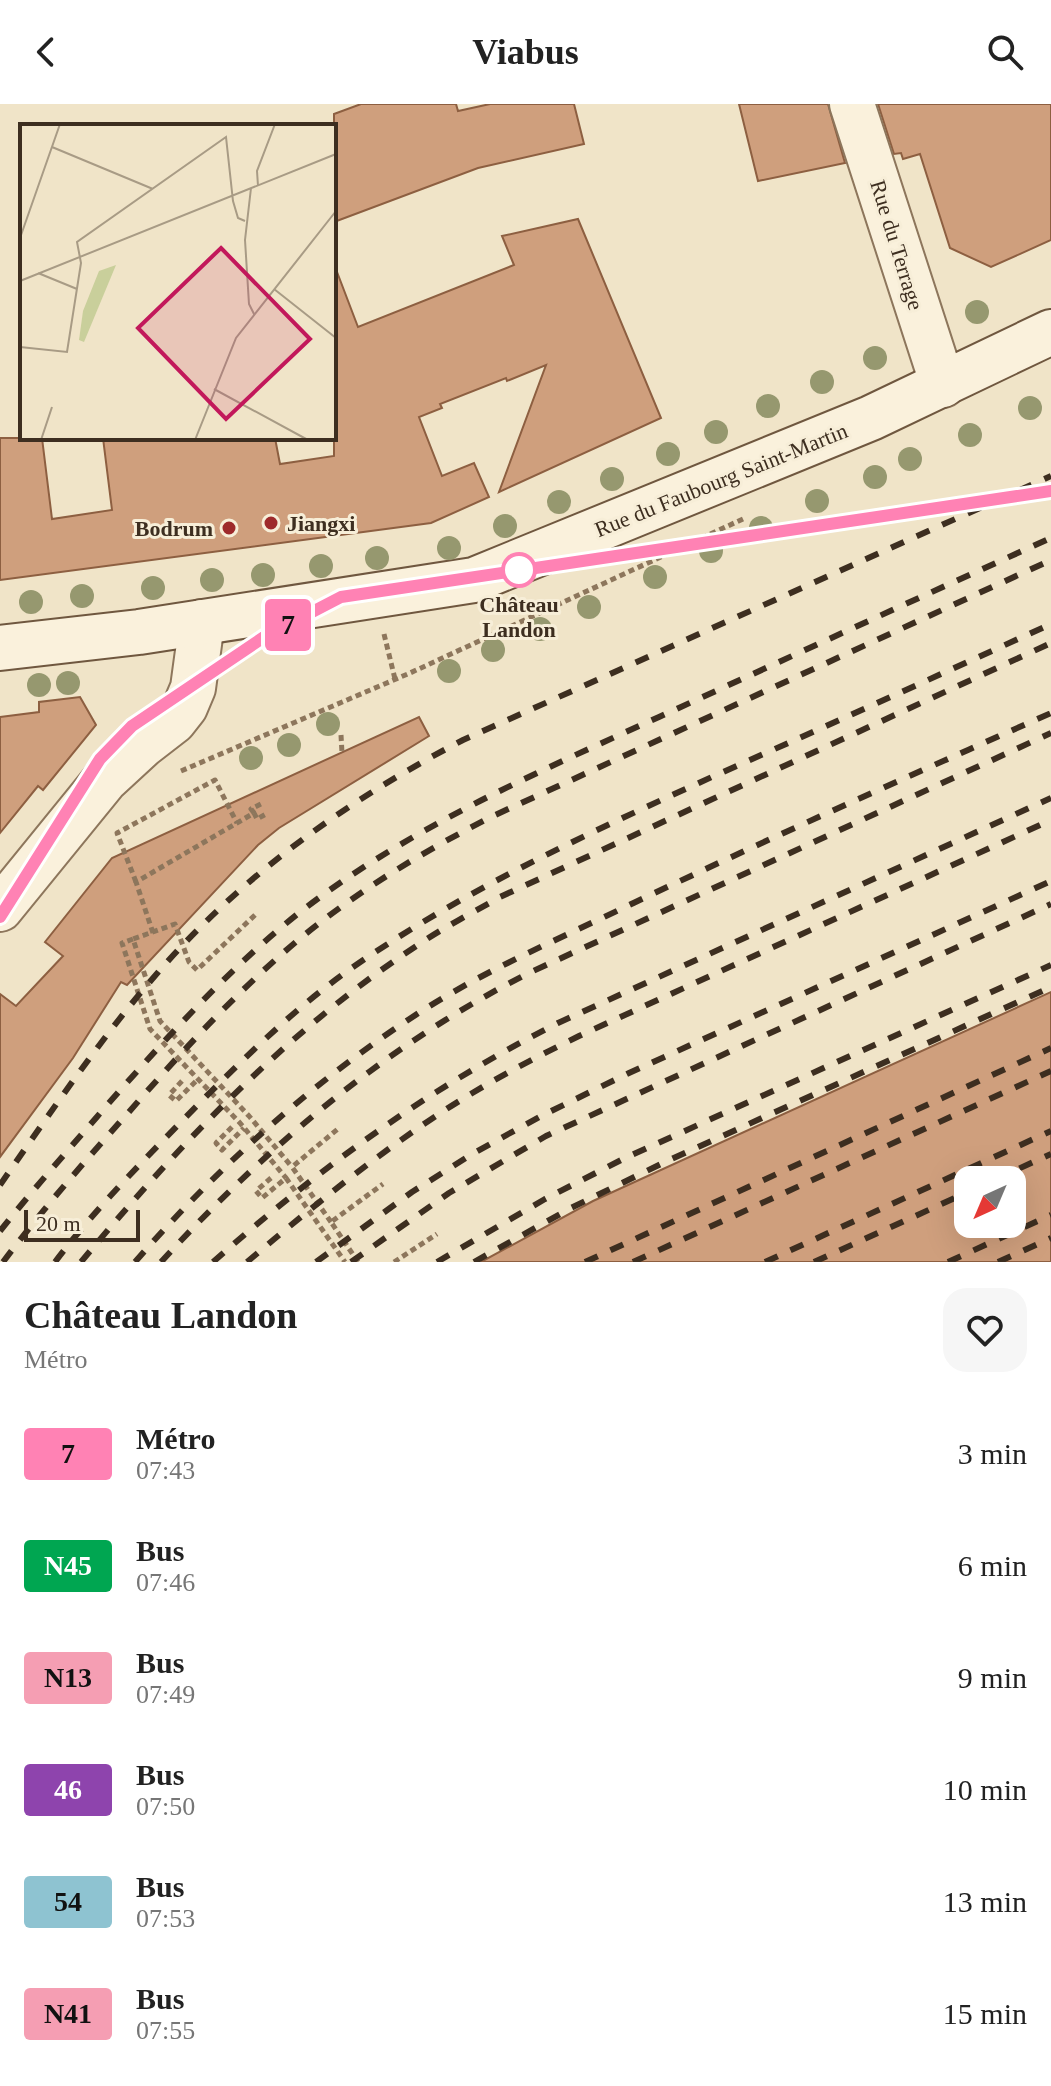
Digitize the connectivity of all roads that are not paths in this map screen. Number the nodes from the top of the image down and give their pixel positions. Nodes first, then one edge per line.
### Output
1 (852, 104) edge
2 (1051, 332) edge
3 (943, 385) junction
4 (202, 622) junction
5 (0, 648) edge
6 (0, 909) edge

1 - 3 main road, Rue du Terrage
2 - 3 main road, Rue du Faubourg Saint-Martin
3 - 4 main road, Rue du Faubourg Saint-Martin
4 - 5 main road, Rue du Faubourg Saint-Martin
4 - 6 main road

